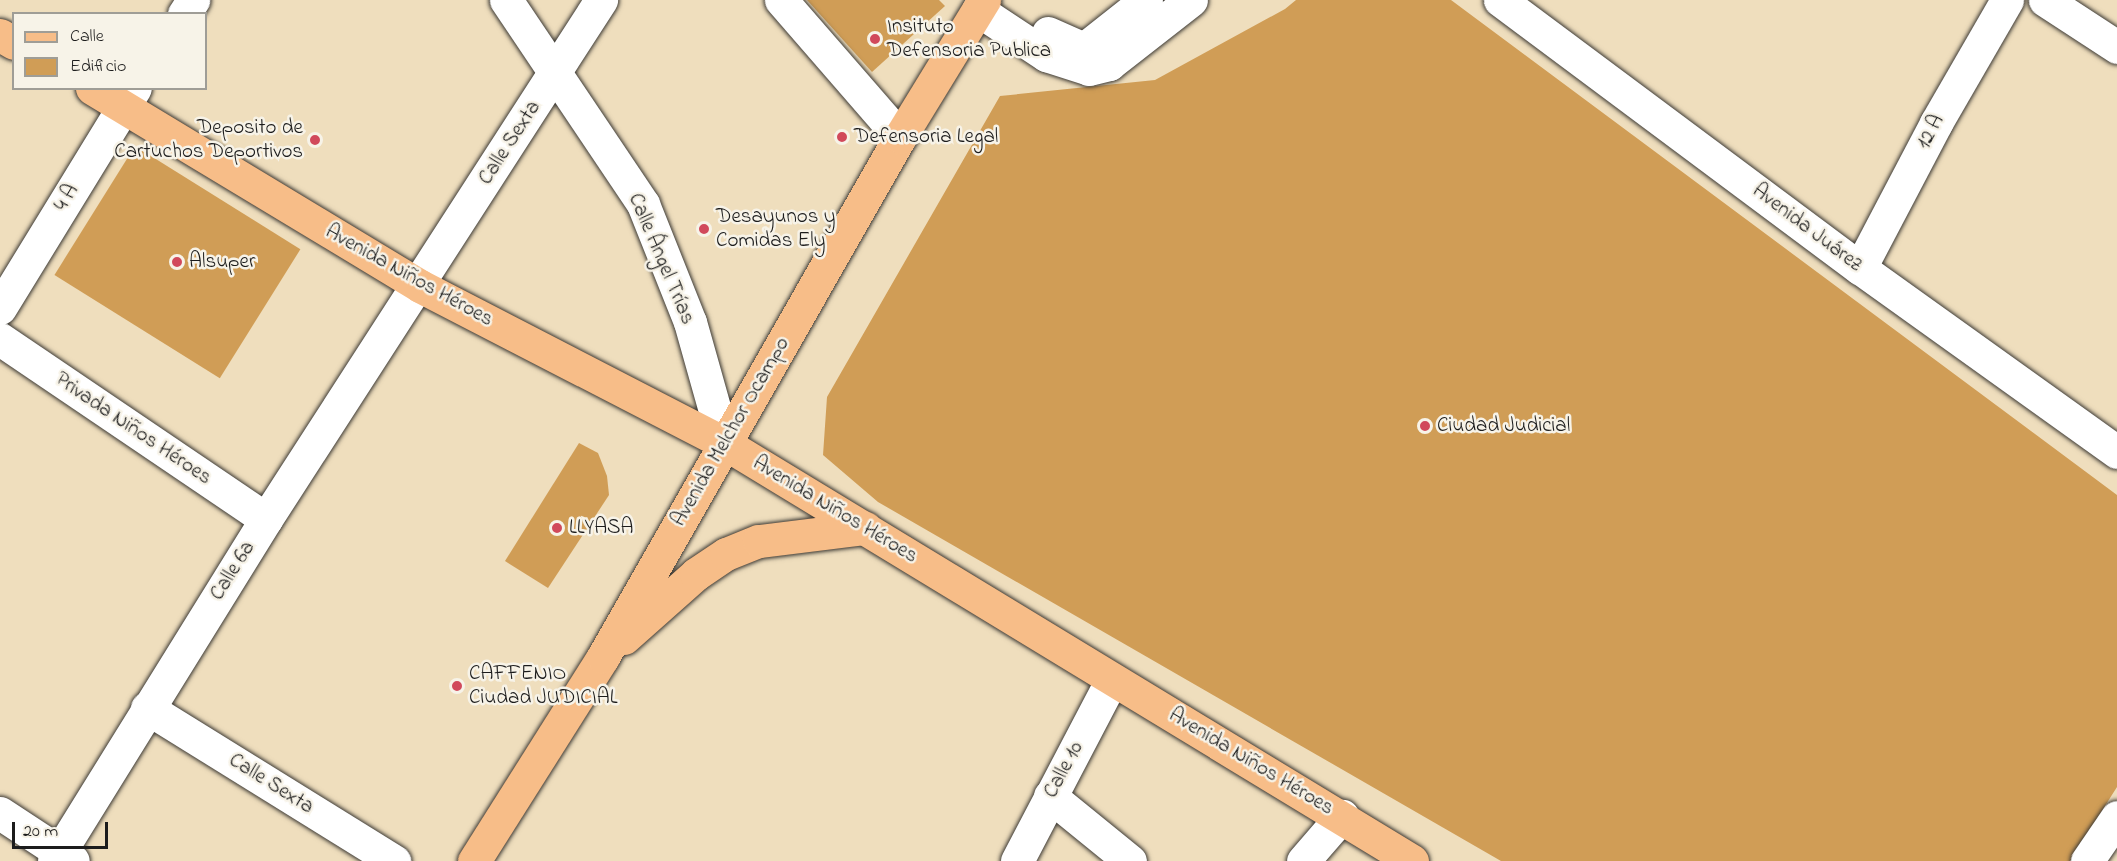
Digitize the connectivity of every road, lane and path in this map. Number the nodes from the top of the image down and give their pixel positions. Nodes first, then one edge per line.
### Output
1 (506, 0) edge
2 (601, 0) edge
3 (781, 0) edge
4 (1146, 0) edge
5 (1191, 0) edge
6 (2007, 0) edge
7 (2045, 0) edge
8 (981, 3) edge
9 (1508, 3) edge
10 (2117, 46) edge
11 (556, 70) junction
12 (99, 90) edge
13 (129, 98) edge
14 (900, 137) junction
15 (1860, 268) junction
16 (420, 286) junction
17 (0, 308) edge
18 (0, 339) edge
19 (724, 443) junction
20 (2117, 452) edge
21 (266, 519) junction
22 (865, 528) junction
23 (603, 657) junction
24 (1112, 679) junction
25 (147, 708) junction
26 (1050, 796) junction
27 (0, 813) edge
28 (1342, 816) junction
29 (2117, 817) edge
30 (62, 858) edge
31 (394, 861) edge
32 (474, 861) edge
33 (1017, 861) edge
34 (1130, 861) edge
35 (1303, 861) edge
36 (1412, 861) edge
37 (2087, 861) edge

1 - 11 street, Calle Ángel Trías
2 - 11 street, Calle Sexta
3 - 14 street
4 - 8 street
5 - 8 street
6 - 15 street, 12 A
7 - 10 street
8 - 14 main road, Avenida Melchor Ocampo
9 - 15 street, Avenida Juárez
11 - 16 street, Calle Sexta
11 - 19 street, Calle Ángel Trías
12 - 13 main road, Avenida Niños Héroes
13 - 16 main road, Avenida Niños Héroes
13 - 17 street, 4 A
14 - 19 main road, Avenida Melchor Ocampo
15 - 20 street, Avenida Juárez
16 - 19 main road, Avenida Niños Héroes
16 - 21 street, Calle 6a
18 - 21 street, Privada Niños Héroes
19 - 22 main road, Avenida Niños Héroes
19 - 23 main road, Avenida Melchor Ocampo
21 - 25 street, Calle 6a
22 - 23 main road
22 - 24 main road, Avenida Niños Héroes
23 - 32 main road, Avenida Melchor Ocampo
24 - 26 street, Calle 10
24 - 28 main road, Avenida Niños Héroes
25 - 30 street, Calle 6a
25 - 31 street, Calle Sexta
26 - 33 street, Calle 10
26 - 34 street
27 - 30 street
28 - 35 street
28 - 36 main road, Avenida Niños Héroes
29 - 37 street

